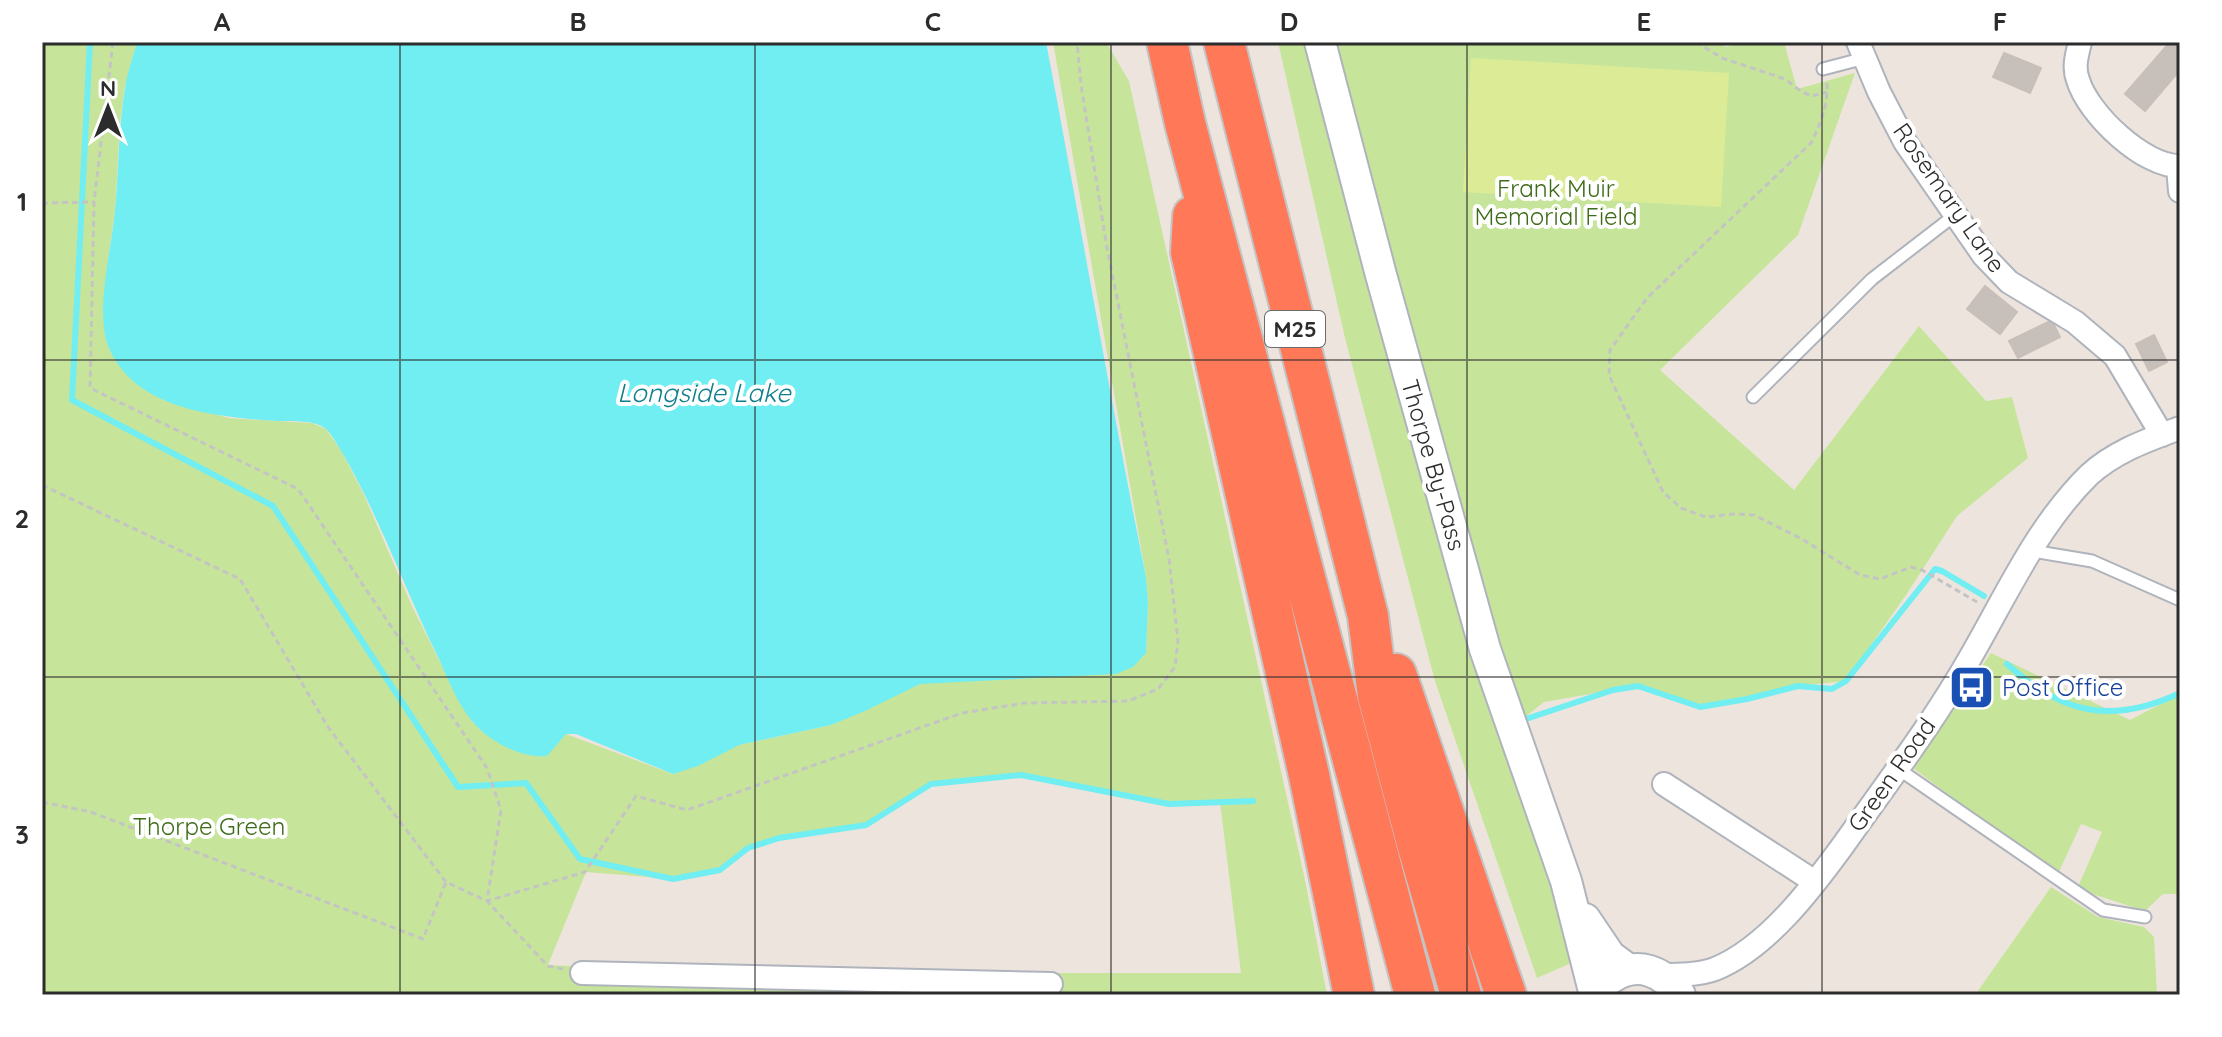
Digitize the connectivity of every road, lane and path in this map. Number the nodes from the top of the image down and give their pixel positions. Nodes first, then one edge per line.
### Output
1 (113, 42) edge
2 (1077, 42) edge
3 (1167, 42) edge
4 (1224, 42) edge
5 (1320, 42) edge
6 (1696, 42) edge
7 (2080, 42) edge
8 (1862, 50) edge
9 (1823, 69) dead end
10 (1196, 164) junction
11 (2179, 166) edge
12 (2180, 191) edge
13 (93, 202) junction
14 (42, 203) edge
15 (1955, 215) junction
16 (1753, 397) dead end
17 (2171, 431) edge
18 (42, 485) edge
19 (2032, 551) junction
20 (2180, 600) edge
21 (1995, 612) junction
22 (1368, 616) junction
23 (1897, 768) junction
24 (1664, 784) dead end
25 (42, 802) edge
26 (1566, 881) junction
27 (446, 882) junction
28 (1815, 882) junction
29 (487, 901) junction
30 (2145, 917) dead end
31 (1629, 970) junction
32 (1711, 971) junction
33 (582, 973) joint
34 (1051, 984) dead end
35 (1670, 985) edge
36 (921, 989) edge
37 (1354, 993) edge
38 (1415, 993) edge
39 (1461, 993) edge
40 (1505, 993) edge
41 (1596, 995) edge
42 (1690, 995) edge

1 - 13 path
2 - 29 path
3 - 10 highway, M25
4 - 22 highway, M25
5 - 26 main road, Thorpe By-Pass
6 - 21 path
7 - 11 street
8 - 9 lane
8 - 15 street, Rosemary Lane
10 - 37 highway
10 - 38 highway, M25
11 - 12 street
13 - 14 path
13 - 29 path
15 - 16 lane
15 - 17 street, Rosemary Lane
17 - 19 street, Green Road
18 - 27 path
19 - 20 lane
19 - 21 street, Green Road
21 - 23 street, Green Road
22 - 39 highway, M25
22 - 40 highway
23 - 28 street, Green Road
23 - 30 lane
24 - 28 street
25 - 27 path
26 - 31 main road, Thorpe By-Pass
26 - 41 main road, Thorpe By-Pass
27 - 29 path
28 - 32 street, Green Road
29 - 33 path
31 - 35 main road
31 - 41 main road
32 - 35 street, Green Road
32 - 42 street, Green Road
33 - 36 street
34 - 36 street

